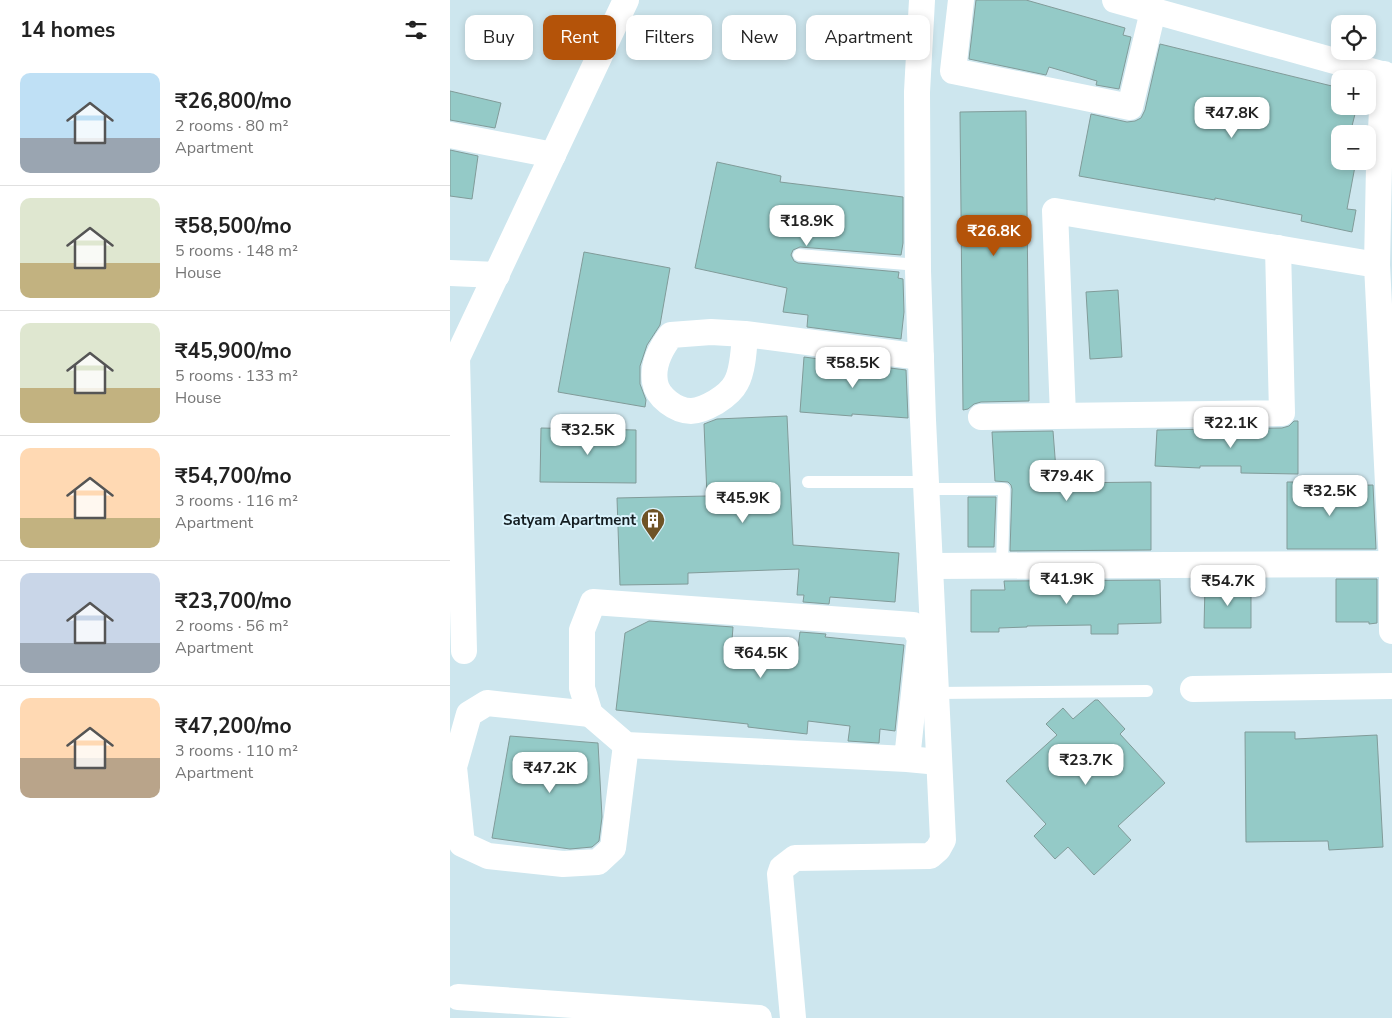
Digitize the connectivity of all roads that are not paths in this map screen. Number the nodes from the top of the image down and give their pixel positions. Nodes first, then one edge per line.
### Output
1 (626, 0) edge
2 (922, 0) edge
3 (960, 0) edge
4 (1120, 1) edge
5 (1153, 11) junction
6 (1388, 76) edge
7 (450, 135) edge
8 (553, 155) junction
9 (1278, 248) junction
10 (799, 255) dead end
11 (918, 265) junction
12 (1377, 265) junction
13 (450, 273) edge
14 (497, 275) junction
15 (745, 334) dead end
16 (921, 357) junction
17 (1063, 415) junction
18 (981, 416) dead end
19 (808, 482) dead end
20 (927, 485) junction
21 (455, 517) edge
22 (1392, 564) edge
23 (1002, 565) junction
24 (930, 566) junction
25 (1392, 631) edge
26 (464, 651) dead end
27 (1392, 686) edge
28 (1193, 689) dead end
29 (1148, 691) dead end
30 (936, 692) junction
31 (590, 714) junction
32 (626, 745) junction
33 (907, 759) junction
34 (939, 762) junction
35 (458, 996) dead end
36 (759, 1018) edge
37 (793, 1018) edge

1 - 8 street
2 - 11 street
3 - 5 street
4 - 5 street
5 - 6 street
6 - 12 street
7 - 8 street
8 - 14 street
9 - 12 street
9 - 17 street
9 - 17 street
10 - 11 lane
11 - 16 street
12 - 22 street
13 - 14 street
14 - 21 street
15 - 16 street
16 - 20 street
17 - 18 street
19 - 20 lane
20 - 23 lane
20 - 24 street
21 - 26 street
22 - 23 street
22 - 25 street
23 - 24 street
24 - 30 street
27 - 28 street
29 - 30 lane
30 - 34 street
31 - 32 street
31 - 32 street
31 - 33 street
32 - 33 street
33 - 34 street
34 - 37 street
35 - 36 street

